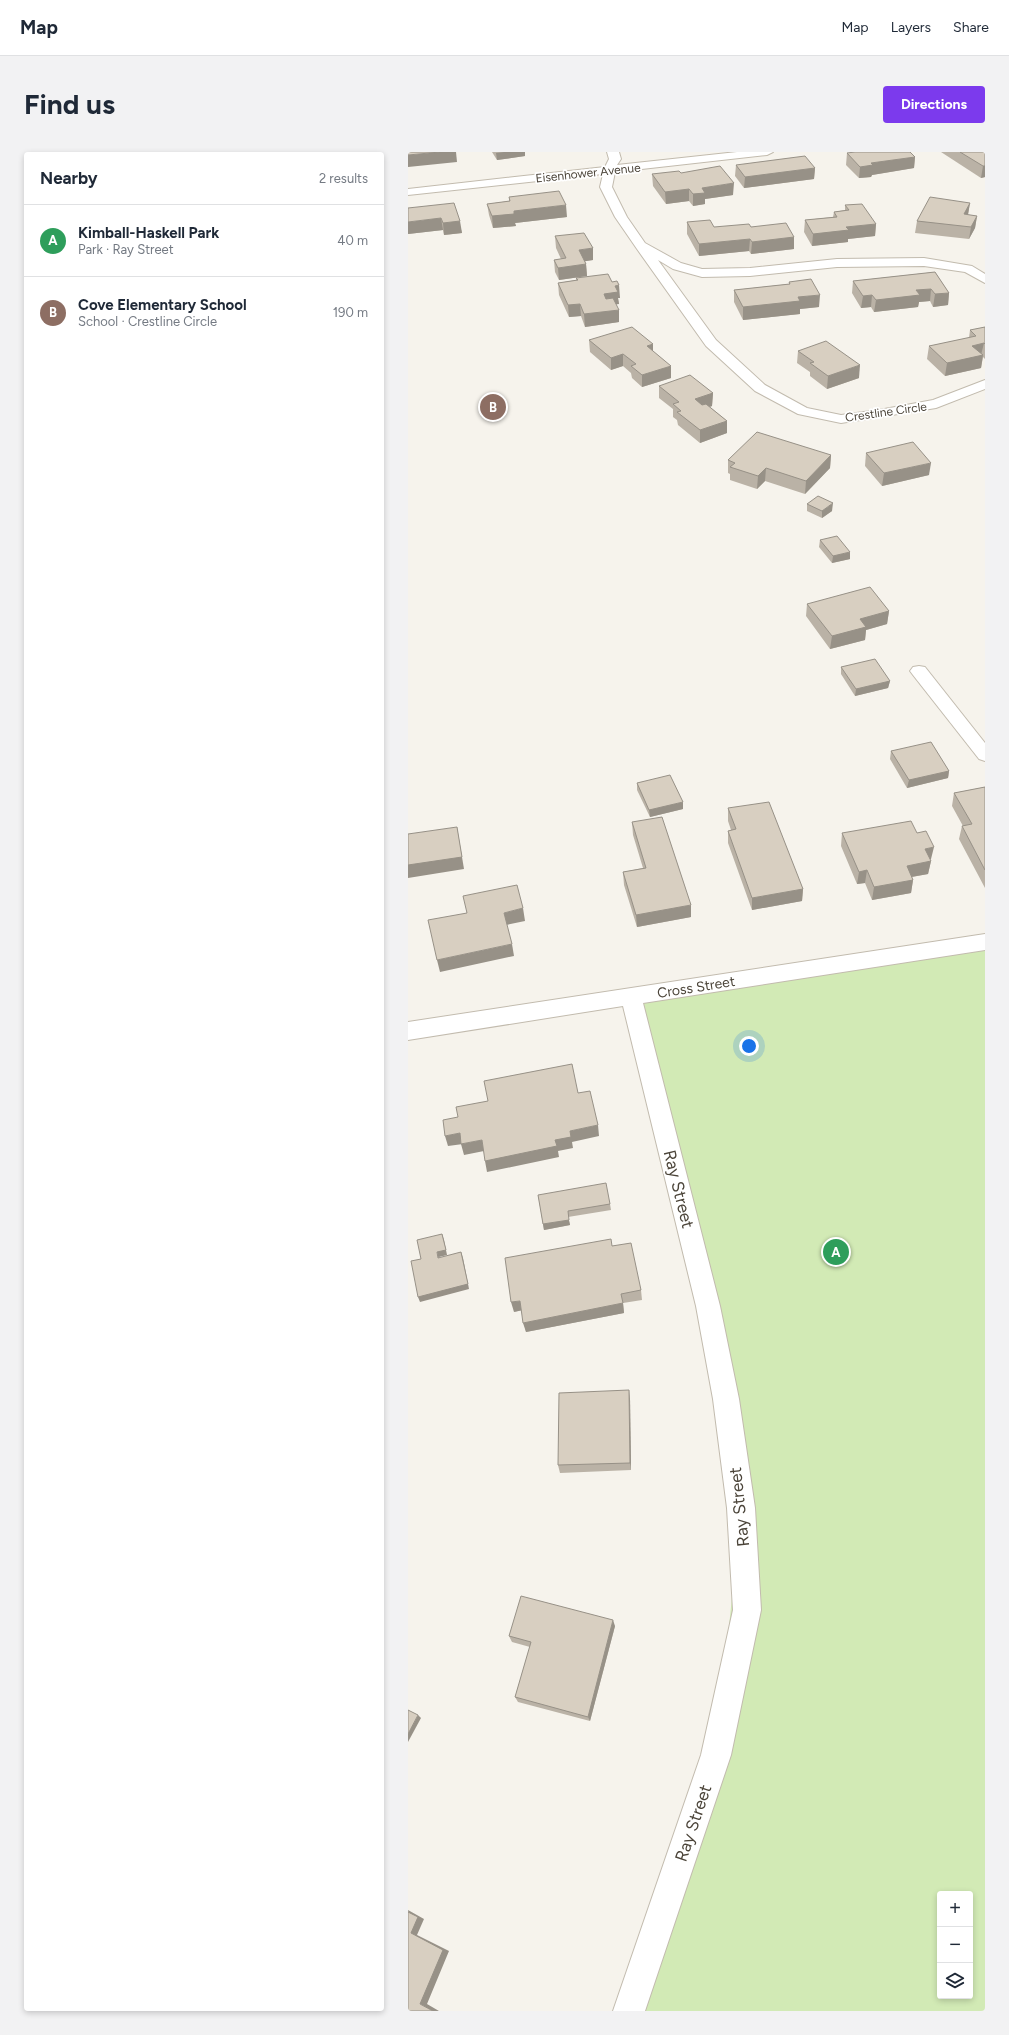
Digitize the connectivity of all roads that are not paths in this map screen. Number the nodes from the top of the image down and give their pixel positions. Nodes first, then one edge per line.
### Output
1 (613, 152) edge
2 (767, 152) edge
3 (608, 171) junction
4 (408, 192) edge
5 (641, 246) junction
6 (985, 279) edge
7 (985, 384) edge
8 (919, 670) dead end
9 (985, 756) edge
10 (985, 942) edge
11 (631, 997) junction
12 (408, 1031) edge
13 (629, 2011) edge

1 - 3 street, Crestline Circle
2 - 3 street, Eisenhower Avenue
3 - 4 street, Eisenhower Avenue
3 - 5 street, Crestline Circle
5 - 6 street, Crestline Circle
5 - 7 street, Crestline Circle
8 - 9 street
10 - 11 street, Cross Street
11 - 12 street, Cross Street
11 - 13 street, Ray Street

